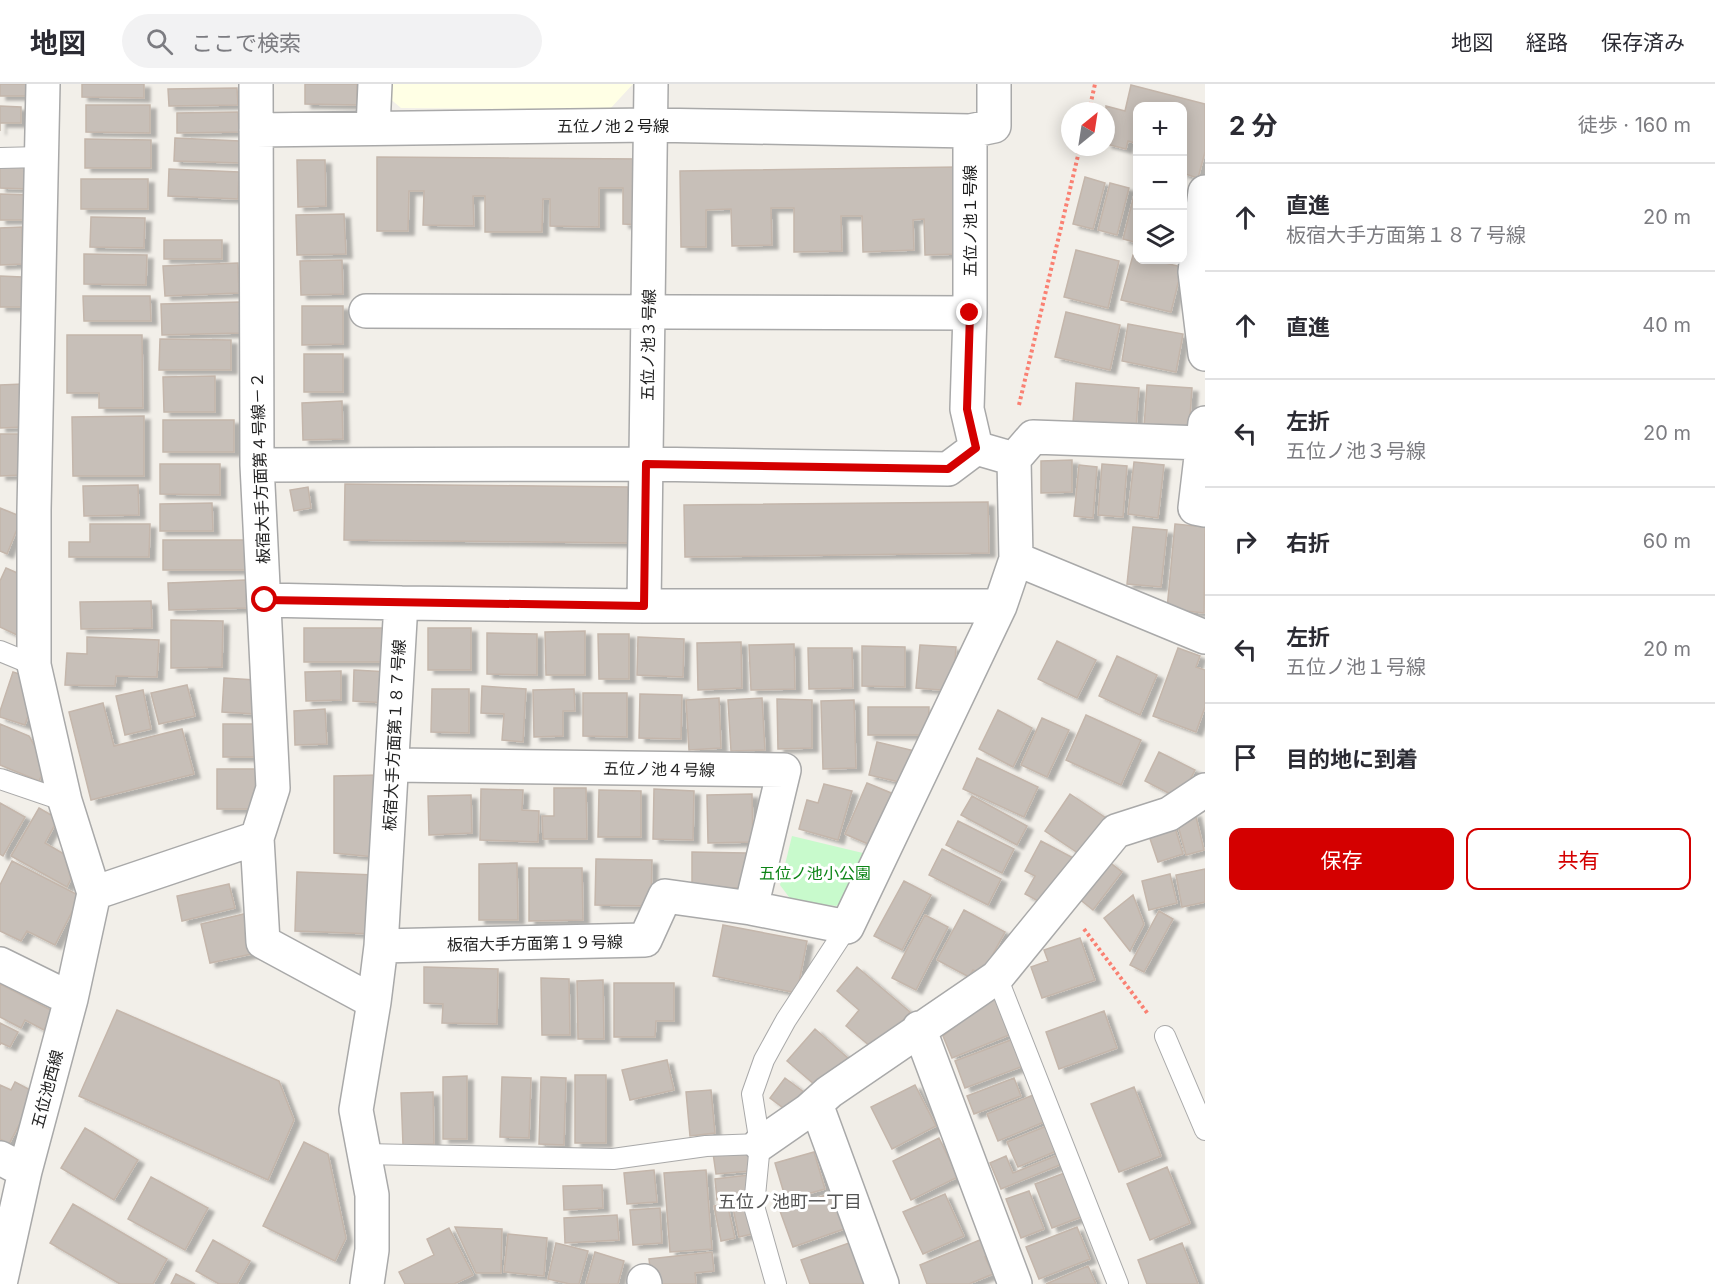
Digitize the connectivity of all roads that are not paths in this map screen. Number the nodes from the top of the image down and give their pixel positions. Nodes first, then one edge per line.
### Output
1 (43, 84) edge
2 (256, 84) edge
3 (375, 84) edge
4 (651, 84) edge
5 (994, 84) edge
6 (651, 125) junction
7 (374, 128) junction
8 (256, 130) junction
9 (970, 131) junction
10 (40, 157) junction
11 (0, 158) edge
12 (1205, 192) edge
13 (1203, 225) edge
14 (366, 311) dead end
15 (648, 311) junction
16 (970, 313) junction
17 (1205, 354) edge
18 (1204, 433) edge
19 (976, 448) junction
20 (1014, 459) junction
21 (646, 464) junction
22 (257, 465) junction
23 (1205, 510) edge
24 (1016, 559) junction
25 (265, 600) junction
26 (401, 603) junction
27 (644, 606) junction
28 (1000, 606) junction
29 (1205, 637) edge
30 (0, 651) edge
31 (34, 665) junction
32 (393, 765) junction
33 (0, 779) edge
34 (1205, 790) edge
35 (65, 801) junction
36 (257, 838) junction
37 (94, 893) junction
38 (751, 908) junction
39 (847, 927) junction
40 (381, 946) junction
41 (0, 964) edge
42 (997, 977) junction
43 (70, 999) junction
44 (374, 1002) junction
45 (920, 1028) junction
46 (1165, 1036) road end
47 (816, 1104) junction
48 (1205, 1130) edge
49 (760, 1144) junction
50 (363, 1154) junction
51 (13, 1165) edge
52 (0, 1284) edge
53 (367, 1284) edge
54 (776, 1284) edge
55 (882, 1284) edge
56 (1015, 1284) edge
57 (1118, 1284) edge

1 - 10 street
2 - 8 street, 板宿大手方面第４号線－２
3 - 7 street
4 - 6 street, 五位ノ池３号線
5 - 9 street
6 - 7 street, 五位ノ池２号線
6 - 9 street, 五位ノ池２号線
6 - 15 street, 五位ノ池３号線
7 - 8 street, 五位ノ池２号線
8 - 22 street, 板宿大手方面第４号線－２
9 - 16 street, 五位ノ池１号線
10 - 11 lane
10 - 31 street
12 - 13 street
13 - 17 street
14 - 15 street
15 - 16 street
15 - 21 street, 五位ノ池３号線
16 - 19 street, 五位ノ池１号線
18 - 20 street
18 - 23 street
19 - 20 street
19 - 21 street
20 - 24 street
21 - 22 street
21 - 27 street, 五位ノ池３号線
22 - 25 street, 板宿大手方面第４号線－２
24 - 28 street
24 - 29 street
25 - 26 street
25 - 36 street, 板宿大手方面第４号線－２
26 - 27 street
26 - 32 street, 板宿大手方面第１８７号線
27 - 28 street
28 - 39 street
30 - 31 lane
31 - 35 street
32 - 38 street, 五位ノ池４号線
32 - 40 street, 板宿大手方面第１８７号線
33 - 35 lane
34 - 42 street
35 - 37 street
36 - 37 street
36 - 44 street, 板宿大手方面第４号線－２
37 - 43 street, 五位池西線
38 - 39 street, 板宿大手方面第１９号線
38 - 40 street, 板宿大手方面第１９号線
39 - 49 lane
40 - 44 street, 板宿大手方面第１８７号線
41 - 43 street
42 - 45 street
42 - 57 lane
43 - 51 street, 五位池西線
44 - 50 street
45 - 47 street
45 - 56 street
46 - 48 lane
47 - 49 street
47 - 55 street
49 - 50 lane
49 - 54 lane
50 - 53 street
51 - 52 street, 五位池西線

